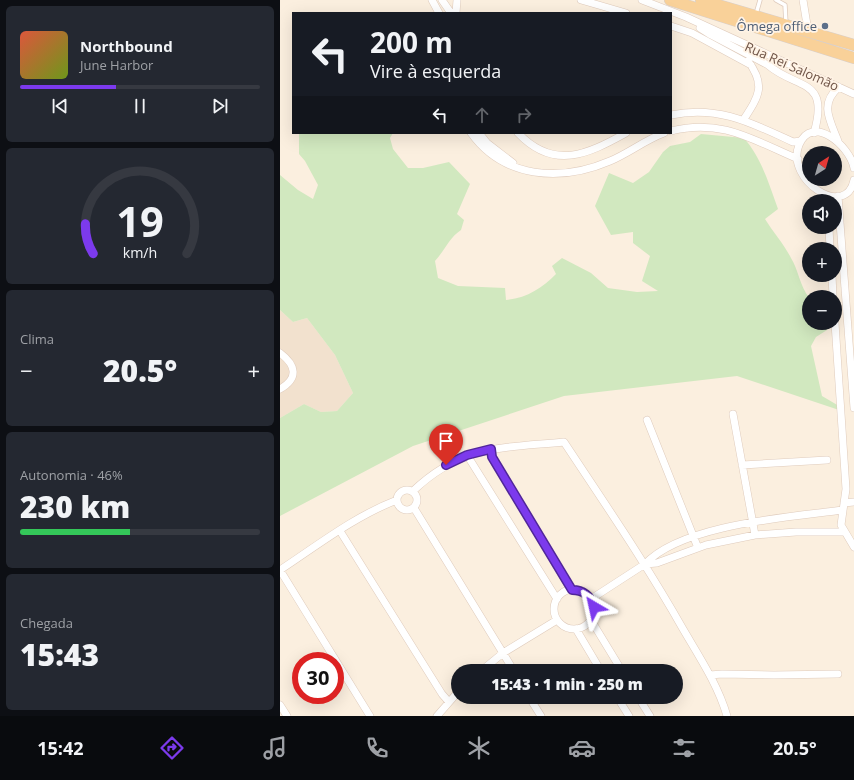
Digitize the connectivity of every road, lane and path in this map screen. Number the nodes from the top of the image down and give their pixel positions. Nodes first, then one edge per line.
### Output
1 (432, 0) edge
2 (442, 0) edge
3 (457, 0) edge
4 (581, 0) edge
5 (642, 0) edge
6 (670, 0) edge
7 (701, 0) edge
8 (760, 0) edge
9 (776, 0) edge
10 (803, 0) edge
11 (438, 12) edge
12 (450, 12) edge
13 (456, 12) edge
14 (623, 12) edge
15 (671, 12) edge
16 (672, 12) edge
17 (756, 16) junction
18 (686, 18) junction
19 (786, 25) junction
20 (672, 26) edge
21 (808, 31) junction
22 (854, 45) edge
23 (742, 52) junction
24 (854, 58) edge
25 (751, 65) junction
26 (839, 87) junction
27 (854, 94) edge
28 (672, 115) edge
29 (744, 119) junction
30 (672, 131) edge
31 (814, 133) junction
32 (472, 134) edge
33 (481, 134) edge
34 (519, 134) edge
35 (624, 134) edge
36 (662, 134) edge
37 (838, 141) junction
38 (801, 142) junction
39 (852, 158) edge
40 (798, 159) junction
41 (854, 168) edge
42 (526, 172) junction
43 (854, 182) edge
44 (821, 194) edge
45 (842, 194) edge
46 (841, 234) edge
47 (835, 330) edge
48 (280, 353) edge
49 (280, 389) edge
50 (854, 408) edge
51 (732, 414) dead end
52 (647, 420) dead end
53 (491, 449) junction
54 (467, 455) junction
55 (827, 460) dead end
56 (742, 465) junction
57 (413, 491) junction
58 (397, 500) junction
59 (854, 502) edge
60 (843, 507) junction
61 (414, 508) junction
62 (753, 522) junction
63 (340, 531) junction
64 (755, 535) junction
65 (695, 537) junction
66 (849, 537) edge
67 (854, 547) edge
68 (698, 548) junction
69 (645, 564) junction
70 (280, 570) edge
71 (572, 590) junction
72 (557, 599) junction
73 (591, 599) junction
74 (557, 620) junction
75 (591, 620) junction
76 (576, 629) junction
77 (503, 653) junction
78 (490, 664) edge
79 (510, 664) edge
80 (597, 664) edge
81 (618, 664) edge
82 (838, 674) dead end
83 (710, 676) junction
84 (449, 702) joint
85 (534, 704) edge
86 (621, 704) edge
87 (642, 704) edge
88 (280, 705) edge
89 (287, 716) edge
90 (370, 716) edge
91 (437, 716) edge
92 (541, 716) edge
93 (629, 716) edge
94 (650, 716) edge
95 (727, 716) edge

1 - 11 street
2 - 12 street
3 - 13 street
4 - 14 street
5 - 15 street, Rua Rei Salomão
6 - 24 main road
7 - 17 main road
8 - 17 lane
9 - 19 lane
10 - 21 street
16 - 18 street, Rua Rei Salomão
17 - 19 main road
18 - 23 street
18 - 26 street, Rua Rei Salomão
19 - 21 main road
20 - 25 street
21 - 22 main road
23 - 25 street
23 - 31 street
25 - 29 street
26 - 27 street, Rua Rei Salomão
26 - 37 street
28 - 29 street
29 - 38 street
30 - 40 street
31 - 37 street
31 - 38 street
32 - 42 street
33 - 42 street
34 - 35 street
36 - 42 street
37 - 39 street
38 - 40 street
39 - 41 street
40 - 44 street
43 - 45 street
46 - 50 street
47 - 60 street
48 - 49 street
51 - 56 street
52 - 65 street
53 - 54 street
53 - 69 street
53 - 71 street
54 - 57 street
54 - 72 street
55 - 56 street
56 - 62 street
57 - 58 street
57 - 61 street
58 - 61 street
58 - 63 street
59 - 60 street
60 - 62 street
60 - 66 street
61 - 77 street
62 - 64 street
62 - 65 street
63 - 70 street
63 - 84 street
64 - 66 street
64 - 68 street
65 - 68 street
65 - 69 street
66 - 67 street
68 - 69 street
69 - 73 street
69 - 83 street
70 - 90 street
71 - 72 street
71 - 73 street
72 - 74 street
73 - 75 street
74 - 76 street
74 - 77 street
75 - 76 street
75 - 81 street
76 - 80 street
77 - 78 street
77 - 79 street
82 - 83 street
83 - 95 street
84 - 91 street
85 - 92 street
86 - 93 street
87 - 94 street
88 - 89 street

